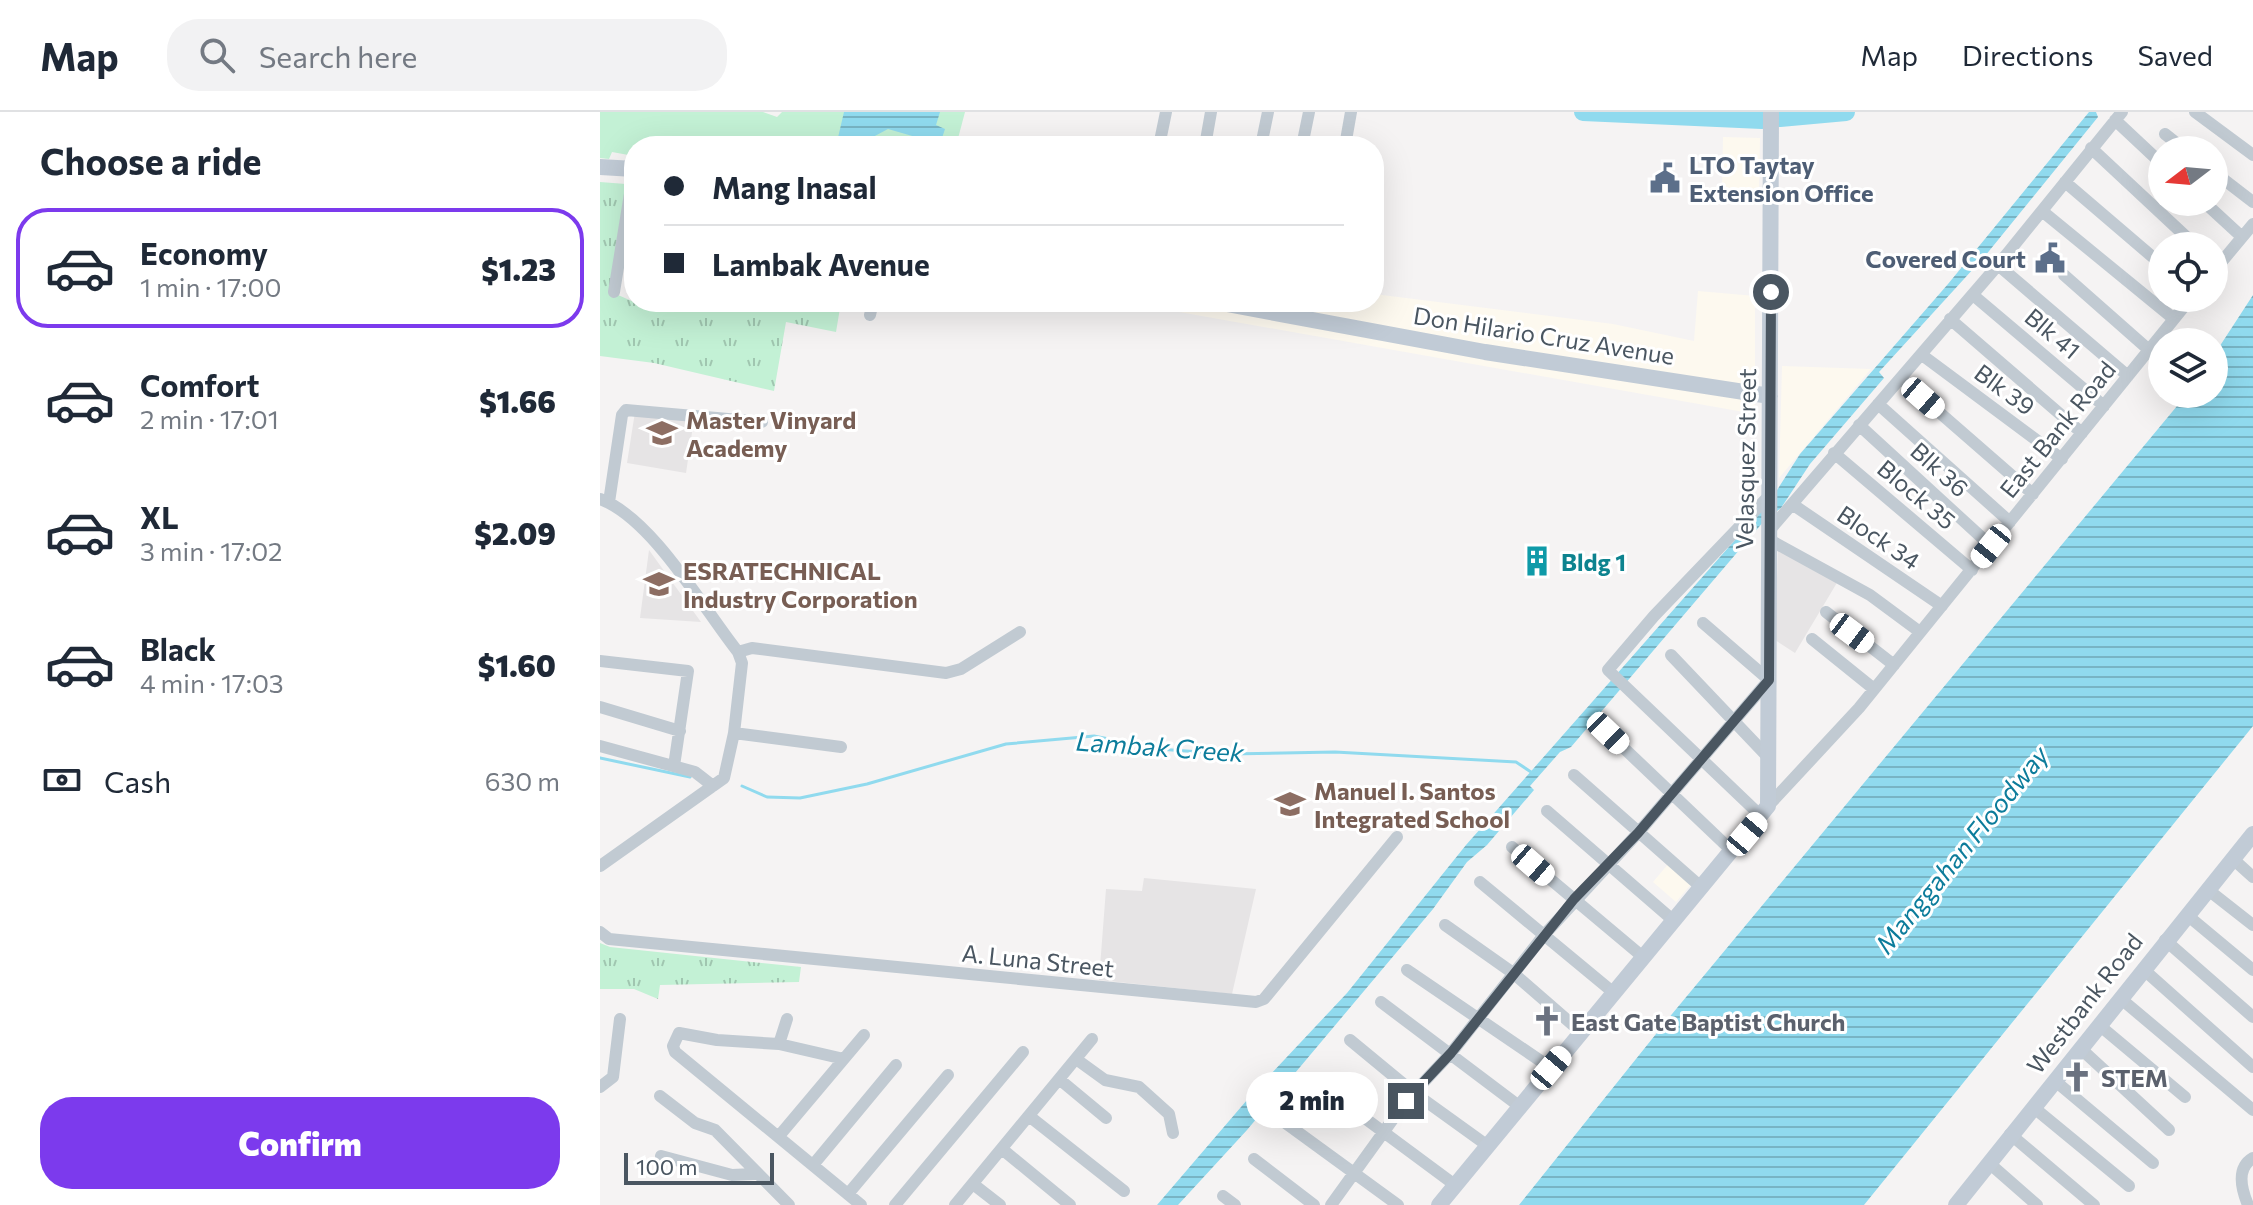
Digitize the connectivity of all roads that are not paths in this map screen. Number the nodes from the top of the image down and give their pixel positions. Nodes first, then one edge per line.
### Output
1 (1166, 112) edge
2 (1211, 112) edge
3 (1268, 112) edge
4 (1309, 112) edge
5 (1351, 112) edge
6 (1771, 112) edge
7 (2195, 112) edge
8 (2119, 116) edge
9 (2165, 134) dead end
10 (1161, 136) edge
11 (1207, 136) edge
12 (1263, 136) edge
13 (1304, 136) edge
14 (1347, 136) edge
15 (2168, 136) edge
16 (2091, 148) junction
17 (2148, 148) edge
18 (2253, 155) edge
19 (600, 167) edge
20 (624, 168) edge
21 (2065, 182) junction
22 (2228, 183) edge
23 (2253, 202) edge
24 (2042, 211) junction
25 (2219, 216) edge
26 (2253, 224) edge
27 (624, 230) edge
28 (2181, 232) edge
29 (2242, 237) junction
30 (2228, 252) edge
31 (2148, 253) edge
32 (1998, 265) junction
33 (2064, 275) dead end
34 (614, 292) dead end
35 (1973, 295) junction
36 (1270, 312) edge
37 (2180, 312) edge
38 (1950, 319) junction
39 (2174, 319) junction
40 (2167, 328) edge
41 (2148, 349) edge
42 (2148, 351) edge
43 (1922, 355) junction
44 (2128, 376) junction
45 (1901, 379) junction
46 (1770, 396) junction
47 (1878, 404) junction
48 (2104, 406) junction
49 (762, 422) dead end
50 (1859, 425) junction
51 (2082, 433) junction
52 (1834, 453) junction
53 (2062, 459) junction
54 (2033, 494) junction
55 (1768, 497) junction
56 (604, 500) edge
57 (1792, 504) junction
58 (2010, 522) junction
59 (1768, 535) junction
60 (1991, 546) junction
61 (1972, 570) junction
62 (1942, 606) junction
63 (1826, 612) dead end
64 (1703, 623) dead end
65 (1020, 632) dead end
66 (1920, 632) junction
67 (1812, 639) dead end
68 (738, 652) junction
69 (1671, 655) dead end
70 (600, 661) edge
71 (1894, 665) junction
72 (1769, 680) junction
73 (1874, 689) junction
74 (600, 707) edge
75 (1734, 718) junction
76 (680, 731) junction
77 (734, 733) junction
78 (1608, 733) dead end
79 (600, 746) edge
80 (841, 747) dead end
81 (1701, 757) junction
82 (1768, 757) junction
83 (674, 766) junction
84 (1574, 775) dead end
85 (713, 786) junction
86 (1670, 793) junction
87 (1547, 811) dead end
88 (1765, 811) junction
89 (1638, 833) junction
90 (2253, 834) edge
91 (1397, 837) dead end
92 (1512, 847) dead end
93 (1732, 851) junction
94 (2233, 859) junction
95 (1607, 864) junction
96 (600, 866) edge
97 (2253, 877) edge
98 (1480, 882) dead end
99 (1701, 887) junction
100 (2207, 889) junction
101 (1574, 899) junction
102 (2187, 915) junction
103 (1674, 921) junction
104 (1445, 925) dead end
105 (2253, 925) edge
106 (600, 932) edge
107 (1544, 935) junction
108 (2165, 940) junction
109 (1643, 957) junction
110 (2143, 969) junction
111 (1407, 970) dead end
112 (2253, 970) edge
113 (1513, 973) junction
114 (1614, 993) junction
115 (2120, 998) junction
116 (1381, 1002) dead end
117 (2253, 1017) edge
118 (1480, 1018) junction
119 (620, 1019) dead end
120 (787, 1019) dead end
121 (2099, 1025) junction
122 (1581, 1032) junction
123 (864, 1035) dead end
124 (1092, 1039) dead end
125 (1350, 1040) dead end
126 (779, 1044) junction
127 (2080, 1048) junction
128 (1023, 1052) dead end
129 (1451, 1053) junction
130 (844, 1059) junction
131 (1076, 1059) junction
132 (896, 1065) dead end
133 (2253, 1067) edge
134 (1551, 1068) junction
135 (948, 1075) dead end
136 (1059, 1079) junction
137 (2054, 1080) junction
138 (1316, 1082) dead end
139 (600, 1087) edge
140 (1413, 1092) junction
141 (660, 1096) dead end
142 (2185, 1097) dead end
143 (1519, 1106) junction
144 (2033, 1107) junction
145 (2253, 1110) edge
146 (1029, 1116) junction
147 (1106, 1118) dead end
148 (1284, 1122) dead end
149 (2169, 1130) dead end
150 (1173, 1133) dead end
151 (1383, 1134) junction
152 (2010, 1134) junction
153 (779, 1136) junction
154 (1488, 1146) junction
155 (1002, 1149) junction
156 (661, 1156) dead end
157 (2253, 1158) edge
158 (1254, 1159) dead end
159 (1989, 1163) junction
160 (2153, 1163) dead end
161 (813, 1165) junction
162 (1354, 1172) junction
163 (754, 1174) junction
164 (973, 1184) junction
165 (1455, 1185) junction
166 (2129, 1186) dead end
167 (1124, 1191) dead end
168 (848, 1194) junction
169 (1223, 1196) dead end
170 (789, 1205) edge
171 (861, 1205) edge
172 (895, 1205) edge
173 (955, 1205) edge
174 (1000, 1205) edge
175 (1070, 1205) edge
176 (1235, 1205) edge
177 (1314, 1205) edge
178 (1331, 1205) edge
179 (1398, 1205) edge
180 (1439, 1205) edge
181 (1956, 1205) edge
182 (2037, 1205) edge
183 (2094, 1205) edge
184 (2248, 1205) edge

1 - 10 street
2 - 11 street
3 - 12 street
4 - 13 street
5 - 14 street
6 - 46 main road, Velasquez Street
7 - 18 street
8 - 16 street
8 - 17 street
9 - 15 street
16 - 21 street
16 - 28 street
19 - 20 main road
21 - 24 street
21 - 31 street
22 - 23 street
24 - 32 street
24 - 39 street
25 - 29 street
26 - 29 street
27 - 34 street
29 - 30 street
32 - 35 street
32 - 44 street
33 - 41 street
35 - 38 street
35 - 48 street, Blk 41
36 - 46 main road, Don Hilario Cruz Avenue
37 - 39 street, East Bank Road
38 - 43 street
38 - 51 street
39 - 40 street, East Bank Road
42 - 44 street, East Bank Road
43 - 45 street
43 - 53 street, Blk 39
44 - 48 street, East Bank Road
45 - 47 street
45 - 54 street
46 - 55 main road, Velasquez Street
47 - 50 street
47 - 58 street
48 - 51 street, East Bank Road
49 - 56 street
50 - 52 street
50 - 60 street, Blk 36
51 - 53 street, East Bank Road
52 - 57 street
52 - 61 street, Block 35
53 - 54 street, East Bank Road
54 - 58 street, East Bank Road
55 - 59 main road, Velasquez Street
55 - 81 street
56 - 68 street
57 - 59 street
57 - 62 street, Block 34
58 - 60 street, East Bank Road
59 - 66 street
59 - 72 main road, Velasquez Street
60 - 61 street, East Bank Road
61 - 62 street, East Bank Road
62 - 66 street, East Bank Road
63 - 71 street
64 - 72 street
65 - 68 street
66 - 71 street, East Bank Road
67 - 73 street
68 - 77 street
69 - 75 street
70 - 76 street
71 - 73 street, East Bank Road
72 - 75 street
72 - 82 main road, Velasquez Street
73 - 88 street, East Bank Road
74 - 76 street
75 - 81 street
75 - 82 street
76 - 83 street
77 - 80 street
77 - 85 street
78 - 86 street
79 - 83 street
81 - 86 street
81 - 88 street
82 - 88 main road, Velasquez Street
83 - 85 street
84 - 89 street
85 - 96 street
86 - 89 street
86 - 93 street
87 - 95 street
88 - 93 main road
89 - 95 street
89 - 99 street
90 - 94 main road, Westbank Road
91 - 106 street, A. Luna Street
92 - 101 street
93 - 99 main road
94 - 97 street
94 - 100 main road, Westbank Road
95 - 101 street
95 - 103 street
98 - 107 street
99 - 103 main road
100 - 102 main road, Westbank Road
100 - 105 street
101 - 107 street
101 - 109 street
102 - 108 main road, Westbank Road
102 - 112 street
103 - 109 main road
104 - 113 street
107 - 113 street
107 - 114 street
108 - 110 main road, Westbank Road
108 - 117 street
109 - 114 main road
110 - 115 main road, Westbank Road
110 - 133 street
111 - 118 street
113 - 118 street
113 - 122 street
114 - 122 main road
115 - 121 main road, Westbank Road
115 - 145 street
116 - 129 street
118 - 129 street
118 - 134 street
119 - 139 street
120 - 126 street
121 - 127 main road, Westbank Road
121 - 142 street
122 - 134 main road
123 - 130 street
124 - 131 street
125 - 140 street
126 - 130 street
126 - 153 street
127 - 137 main road, Westbank Road
127 - 149 street
128 - 172 street
129 - 140 street
129 - 143 street
130 - 153 street
131 - 136 street
131 - 150 street
132 - 161 street
134 - 143 main road
135 - 168 street
136 - 146 street
136 - 147 street
137 - 144 main road, Westbank Road
137 - 160 street
138 - 151 street
140 - 151 street
140 - 154 street
141 - 163 street
143 - 154 main road
144 - 152 main road, Westbank Road
144 - 166 street
146 - 155 street
146 - 167 street
148 - 162 street
151 - 162 street
151 - 165 street
152 - 159 main road, Westbank Road
152 - 183 street
153 - 161 street
154 - 165 main road
155 - 164 street
155 - 175 street
156 - 163 street
157 - 184 street
158 - 177 street
159 - 181 main road, Westbank Road
159 - 182 street
161 - 168 street
162 - 178 street
162 - 179 street
163 - 170 street
164 - 173 street
164 - 174 street
165 - 180 main road
168 - 171 street
169 - 176 street

